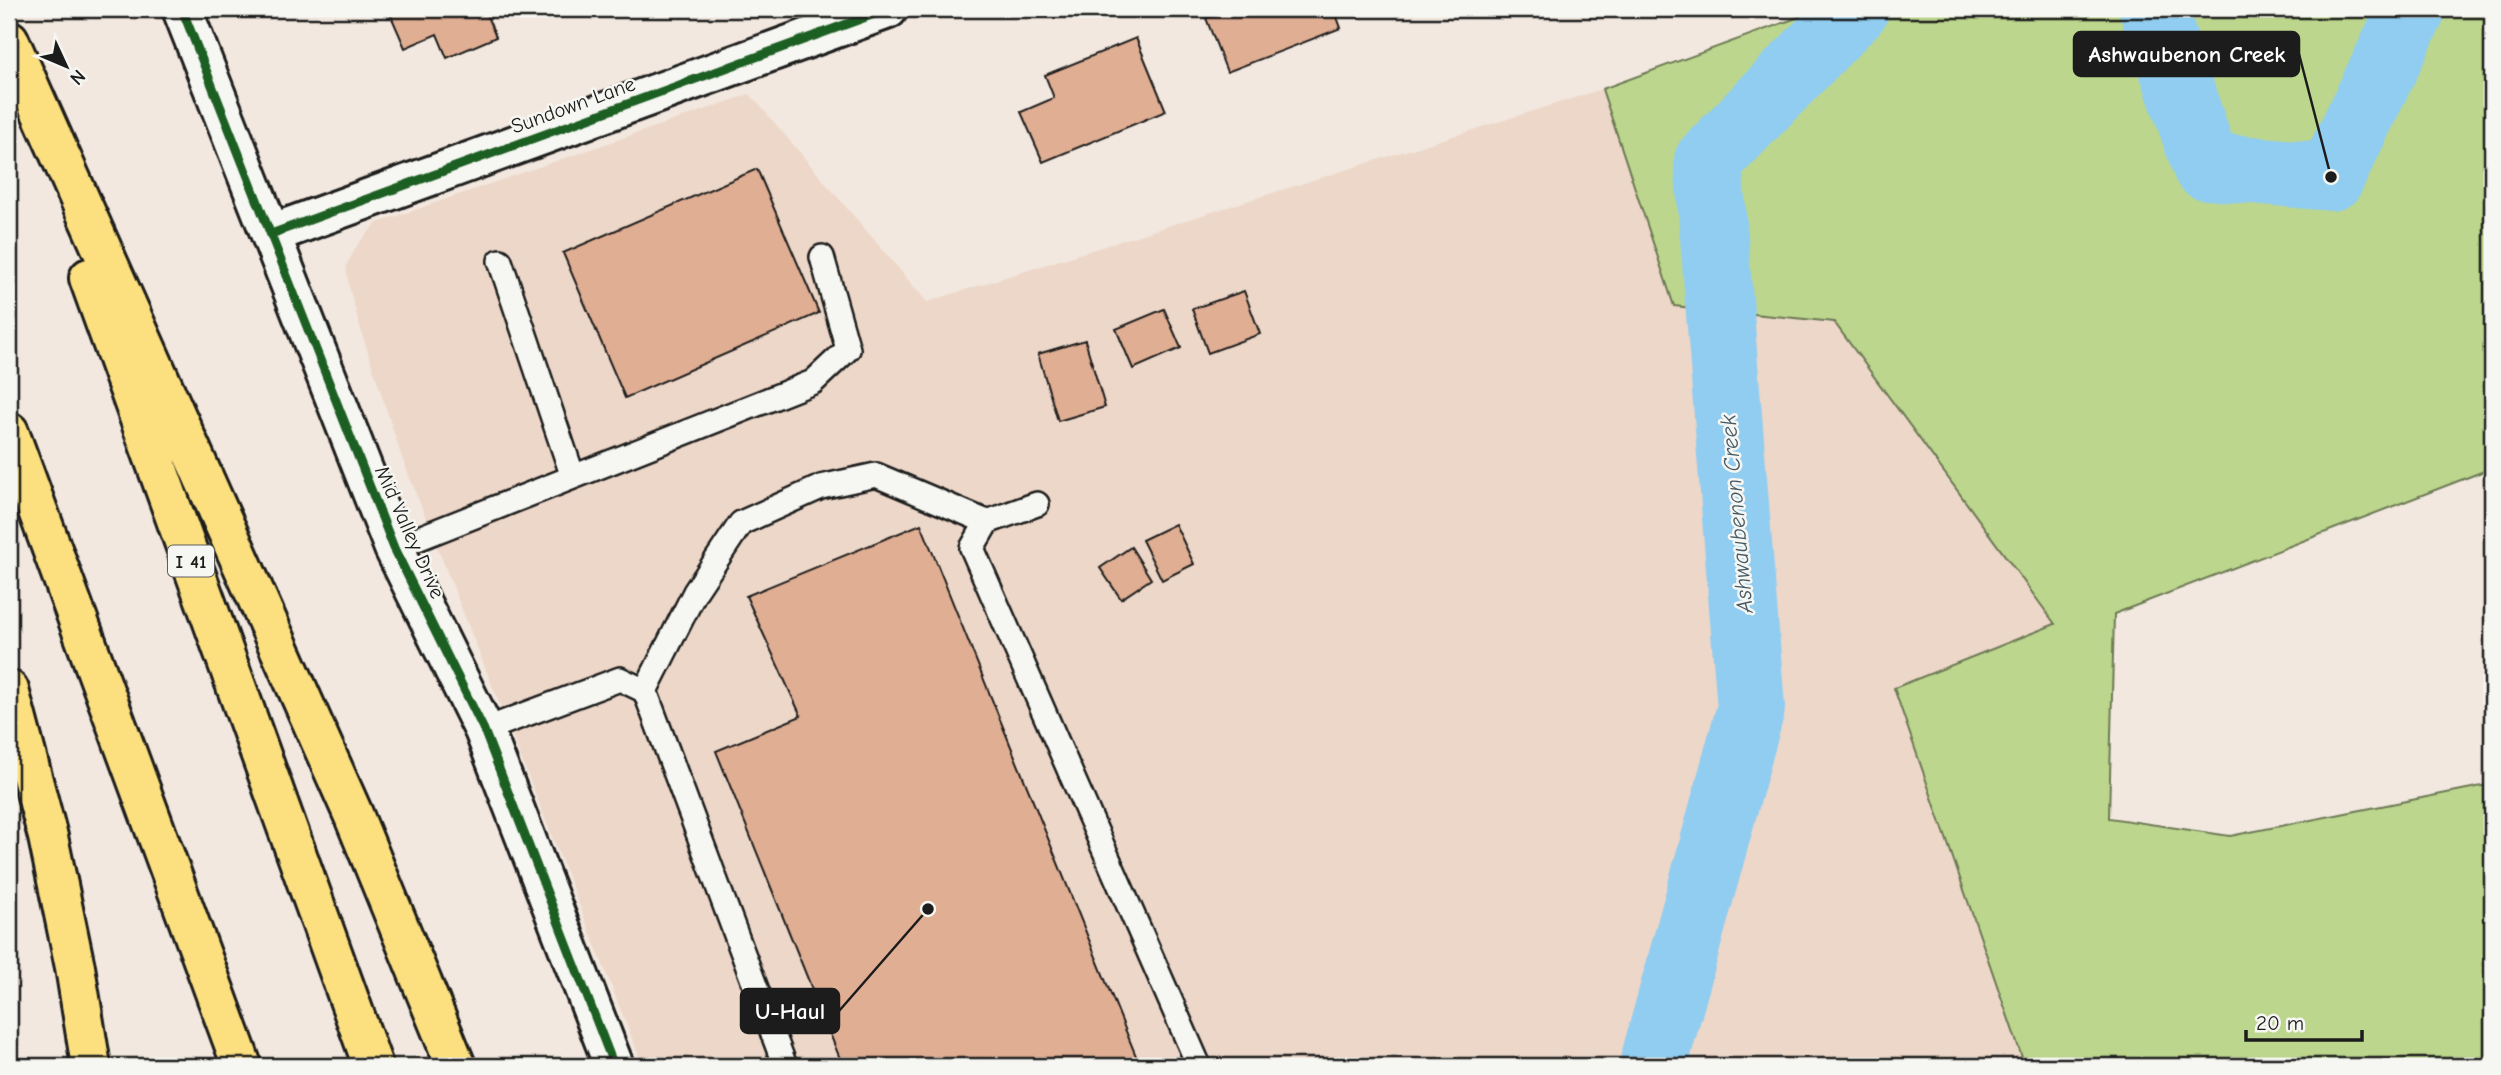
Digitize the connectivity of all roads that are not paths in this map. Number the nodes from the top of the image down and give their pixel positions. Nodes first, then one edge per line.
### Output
1 (182, 9) edge
2 (888, 9) edge
3 (9, 40) edge
4 (9, 55) edge
5 (271, 234) junction
6 (822, 257) dead end
7 (500, 261) dead end
8 (9, 432) edge
9 (573, 477) junction
10 (1037, 504) dead end
11 (987, 522) junction
12 (394, 548) junction
13 (9, 690) edge
14 (645, 691) junction
15 (484, 730) junction
16 (91, 1066) edge
17 (242, 1066) edge
18 (373, 1066) edge
19 (456, 1066) edge
20 (614, 1066) edge
21 (785, 1066) edge
22 (1199, 1066) edge

1 - 5 street, Mid Valley Drive
2 - 5 street, Sundown Lane
3 - 19 highway
4 - 18 highway, I 41
5 - 12 street, Mid Valley Drive
6 - 9 lane
7 - 9 lane
8 - 17 highway
9 - 12 lane
10 - 11 lane
11 - 14 lane
11 - 22 lane
12 - 15 street, Mid Valley Drive
13 - 16 highway
14 - 15 lane
14 - 21 lane
15 - 20 street, Mid Valley Drive

